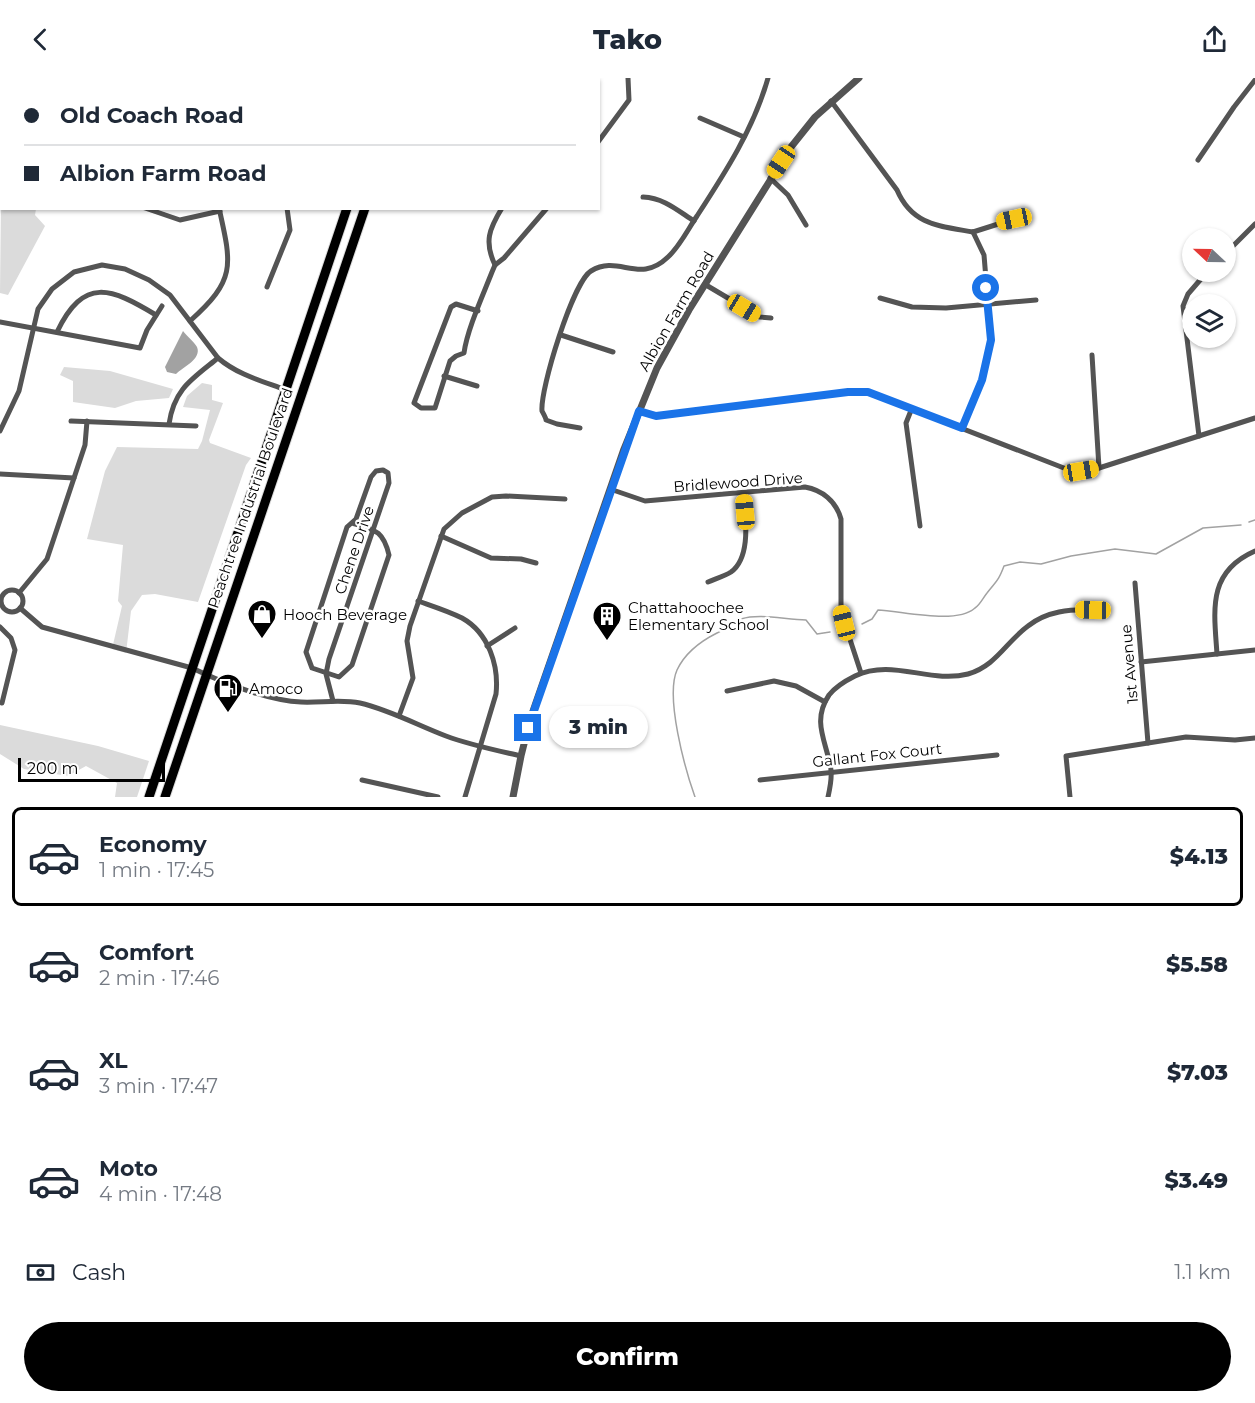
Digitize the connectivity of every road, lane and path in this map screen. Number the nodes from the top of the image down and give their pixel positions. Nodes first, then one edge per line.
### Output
1 (628, 78) edge
2 (768, 78) edge
3 (859, 78) edge
4 (1254, 82) edge
5 (831, 101) junction
6 (700, 118) dead end
7 (744, 137) junction
8 (600, 139) edge
9 (1198, 160) dead end
10 (770, 178) junction
11 (643, 197) dead end
12 (151, 210) edge
13 (220, 210) edge
14 (287, 210) edge
15 (346, 210) edge
16 (364, 210) edge
17 (501, 210) edge
18 (543, 210) edge
19 (1014, 219) dead end
20 (694, 221) junction
21 (1255, 224) edge
22 (806, 225) dead end
23 (973, 232) junction
24 (1236, 243) edge
25 (495, 265) junction
26 (1198, 282) edge
27 (706, 285) junction
28 (267, 287) dead end
29 (880, 298) dead end
30 (1036, 300) dead end
31 (987, 305) junction
32 (162, 306) dead end
33 (478, 311) junction
34 (156, 315) junction
35 (771, 318) dead end
36 (190, 321) junction
37 (0, 322) edge
38 (33, 328) junction
39 (57, 332) junction
40 (561, 335) junction
41 (613, 352) dead end
42 (1092, 355) dead end
43 (218, 358) junction
44 (444, 376) junction
45 (477, 386) dead end
46 (286, 390) junction
47 (912, 408) junction
48 (639, 411) junction
49 (1255, 418) edge
50 (71, 421) dead end
51 (87, 422) junction
52 (170, 424) junction
53 (196, 426) dead end
54 (580, 428) dead end
55 (962, 428) junction
56 (0, 431) edge
57 (1199, 436) junction
58 (1099, 468) junction
59 (0, 474) edge
60 (74, 478) junction
61 (610, 489) junction
62 (744, 493) junction
63 (565, 499) dead end
64 (352, 523) junction
65 (920, 526) dead end
66 (374, 530) junction
67 (441, 536) junction
68 (1255, 551) edge
69 (536, 563) dead end
70 (708, 582) dead end
71 (1135, 584) dead end
72 (2, 592) edge
73 (19, 593) junction
74 (418, 601) junction
75 (20, 608) junction
76 (5, 609) junction
77 (1093, 610) dead end
78 (0, 614) edge
79 (0, 627) edge
80 (515, 628) dead end
81 (487, 646) junction
82 (1255, 650) edge
83 (1217, 654) junction
84 (1140, 662) junction
85 (192, 668) junction
86 (861, 673) junction
87 (327, 674) junction
88 (206, 675) junction
89 (2, 691) edge
90 (727, 691) dead end
91 (333, 702) junction
92 (825, 702) junction
93 (2, 703) dead end
94 (399, 716) junction
95 (1255, 738) edge
96 (1148, 743) junction
97 (479, 747) junction
98 (996, 755) dead end
99 (521, 756) junction
100 (831, 771) junction
101 (362, 780) dead end
102 (760, 780) dead end
103 (149, 797) edge
104 (165, 797) edge
105 (438, 797) edge
106 (465, 797) edge
107 (513, 797) edge
108 (828, 797) edge
109 (1070, 797) edge

1 - 8 street
2 - 7 street
3 - 5 street, Albion Farm Road
4 - 9 street
5 - 10 street, Albion Farm Road
5 - 23 street
6 - 7 street
7 - 20 street
10 - 22 street
10 - 27 street, Albion Farm Road
11 - 20 street
12 - 13 street
13 - 36 street
14 - 28 street
15 - 46 highway, Peachtree Industrial Boulevard
16 - 88 highway, Peachtree Industrial Boulevard
17 - 25 street
18 - 25 street
19 - 23 street
20 - 40 street
21 - 24 street
23 - 31 street
25 - 33 street
26 - 57 street
27 - 35 street
27 - 48 street, Albion Farm Road
29 - 31 street
30 - 31 street
31 - 55 street
32 - 34 street
33 - 44 street
33 - 44 street
34 - 39 street
34 - 39 street
36 - 38 street
36 - 43 street
37 - 38 street
38 - 39 street
38 - 56 street
40 - 41 street
40 - 54 street
42 - 58 street
43 - 46 street
43 - 52 street
44 - 45 street
46 - 85 highway, Peachtree Industrial Boulevard
47 - 48 street
47 - 55 street
47 - 65 street
48 - 61 street, Albion Farm Road
49 - 57 street
50 - 51 street
51 - 52 street
51 - 60 street
52 - 53 street
55 - 58 street
57 - 58 street
59 - 60 street
60 - 73 street
61 - 62 street, Bridlewood Drive
61 - 99 street, Albion Farm Road
62 - 70 street
62 - 86 street, Bridlewood Drive
63 - 67 street
64 - 66 street
64 - 66 street, Chene Drive
64 - 87 street
66 - 87 street, Chene Drive
66 - 87 street
67 - 69 street
67 - 74 street
68 - 83 street
71 - 84 street, 1st Avenue
72 - 73 street
72 - 76 street
73 - 75 street
74 - 81 street
74 - 94 street
75 - 76 street
75 - 85 street
76 - 78 street
77 - 86 street
79 - 89 street
80 - 81 street
81 - 97 street
82 - 83 street
83 - 84 street
84 - 96 street, 1st Avenue
85 - 88 street
85 - 103 highway, Peachtree Industrial Boulevard
86 - 92 street
87 - 91 street
88 - 91 street
88 - 104 highway, Peachtree Industrial Boulevard
89 - 93 street
90 - 92 street
91 - 94 street
92 - 100 street
94 - 97 street
95 - 96 street
96 - 109 street
97 - 99 street
97 - 106 street
98 - 100 street, Gallant Fox Court
99 - 107 street, Albion Farm Road
100 - 102 street, Gallant Fox Court
100 - 108 street
101 - 105 street

